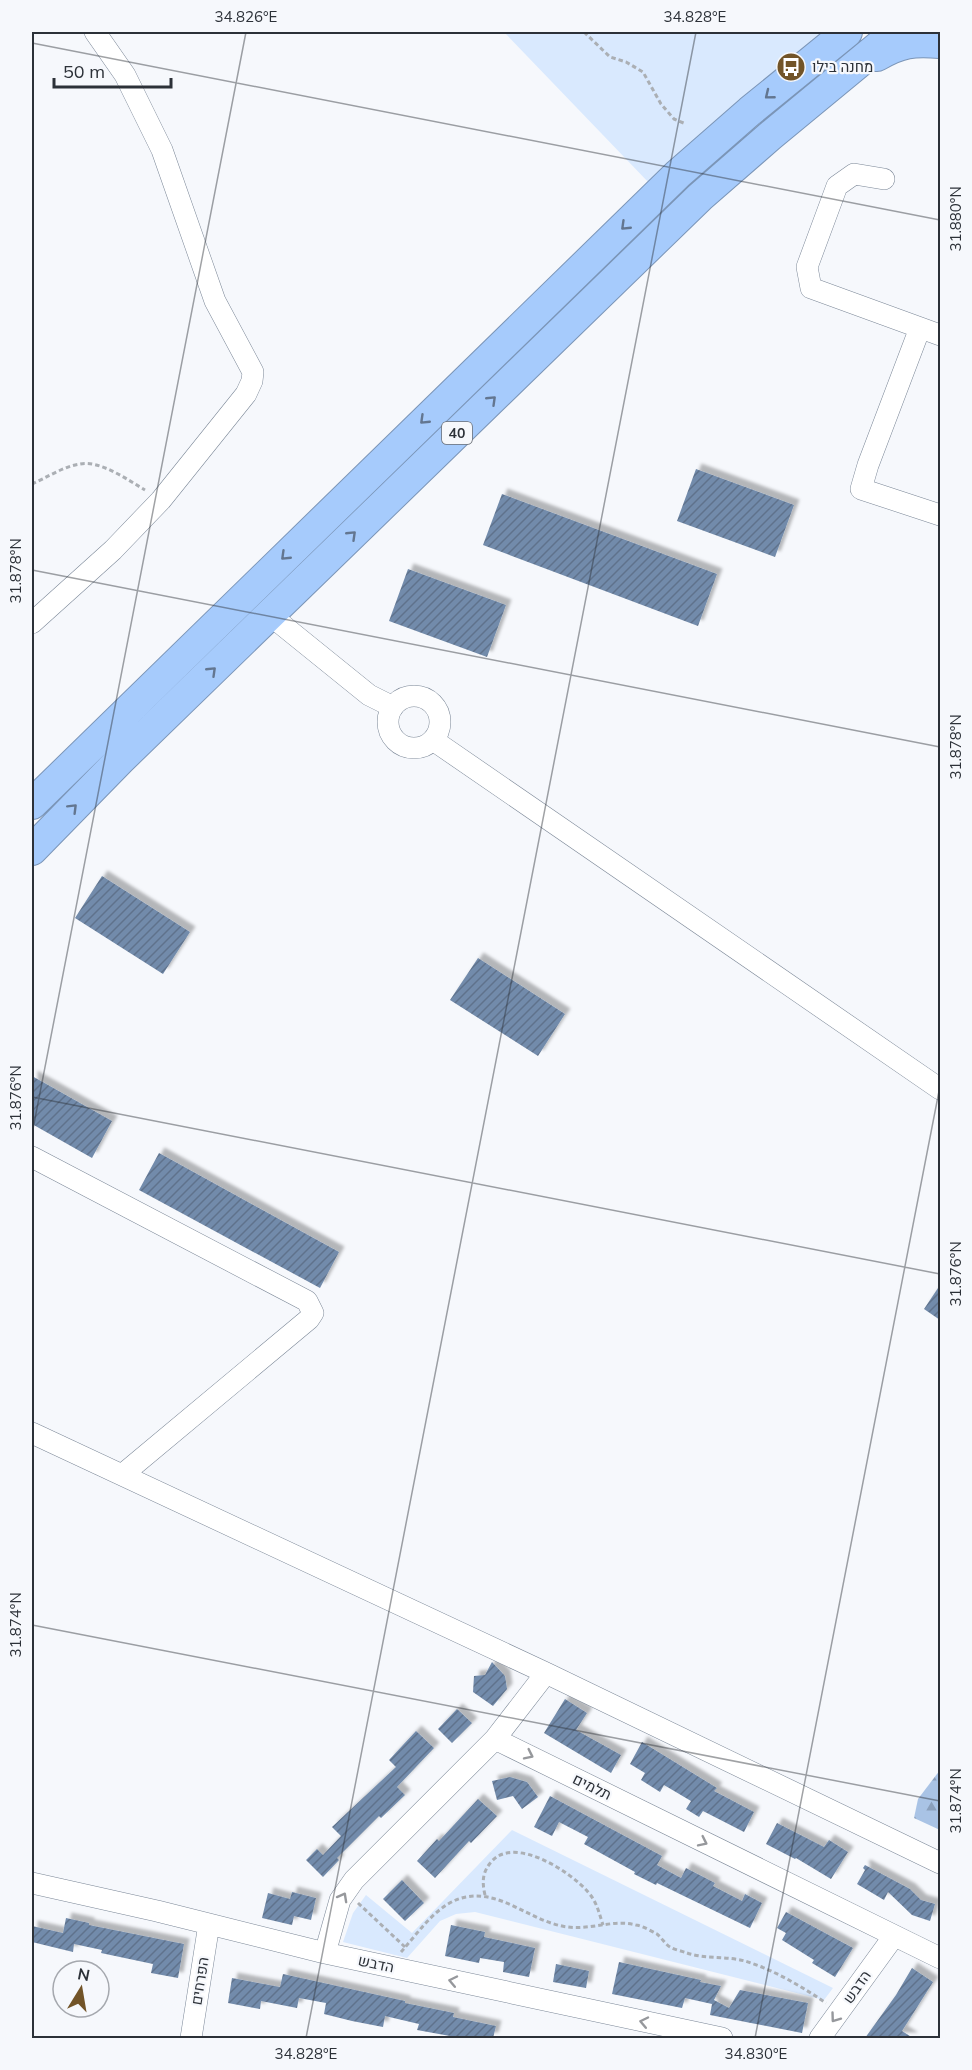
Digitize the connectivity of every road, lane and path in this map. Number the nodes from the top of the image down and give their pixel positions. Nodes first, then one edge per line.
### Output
1 (95, 32) edge
2 (584, 32) edge
3 (847, 32) edge
4 (896, 32) edge
5 (940, 43) edge
6 (850, 70) junction
7 (686, 124) dead end
8 (884, 179) dead end
9 (920, 328) junction
10 (940, 335) edge
11 (32, 484) edge
12 (161, 500) junction
13 (940, 515) edge
14 (270, 615) junction
15 (32, 623) edge
16 (393, 707) junction
17 (433, 740) junction
18 (32, 804) edge
19 (32, 850) edge
20 (940, 1089) edge
21 (32, 1157) edge
22 (32, 1433) edge
23 (122, 1475) junction
24 (546, 1673) junction
25 (495, 1739) junction
26 (940, 1863) edge
27 (32, 1883) edge
28 (345, 1892) junction
29 (485, 1895) junction
30 (209, 1924) junction
31 (603, 1925) junction
32 (894, 1936) junction
33 (405, 1947) junction
34 (325, 1953) junction
35 (940, 1958) edge
36 (387, 1966) junction
37 (840, 2011) junction
38 (191, 2038) edge
39 (722, 2038) edge
40 (820, 2038) edge

1 - 12 street
2 - 7 path
3 -> 18 highway, 40
4 - 6 highway, 40
5 - 6 highway
14 -> 6 highway, 40
8 - 9 street
9 - 10 street
9 - 13 street
11 - 12 path
12 - 15 street
14 - 16 street
19 -> 14 highway, 40
16 - 17 street
16 - 17 street
17 - 20 street
21 - 23 street
22 - 23 street
23 - 24 street
24 - 25 street
24 - 26 street
25 - 28 street
25 -> 32 street, תלמים
27 - 30 street, הדבש
28 - 33 path
34 -> 28 street
29 - 31 path
29 - 31 path
29 - 33 path
30 - 34 street, הדבש
30 - 38 street, הפרחים
31 - 37 path
32 - 35 street, תלמים
32 - 37 street, הדבש
33 - 36 path
34 - 36 street, הדבש
39 -> 36 street, הדבש
37 -> 40 street, הדבש

